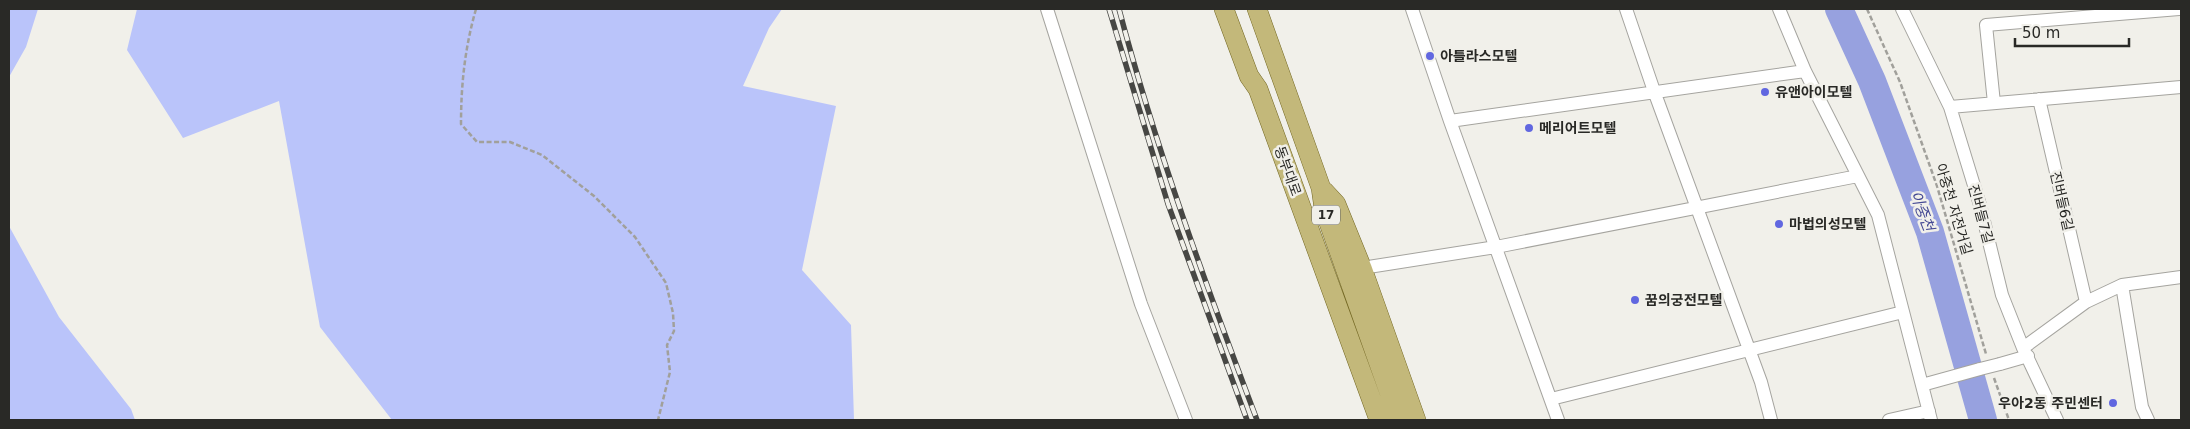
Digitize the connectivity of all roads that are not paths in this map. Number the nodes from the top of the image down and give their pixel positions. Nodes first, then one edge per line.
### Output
1 (1046, 9) edge
2 (1224, 9) edge
3 (1257, 9) edge
4 (1412, 9) edge
5 (1626, 9) edge
6 (1779, 9) edge
7 (1902, 9) edge
8 (2179, 9) edge
9 (1805, 71) junction
10 (1249, 76) junction
11 (2181, 87) edge
12 (1654, 91) junction
13 (2039, 99) junction
14 (1994, 104) junction
15 (1950, 107) junction
16 (1450, 121) junction
17 (1858, 176) junction
18 (1322, 188) junction
19 (1697, 208) junction
20 (1496, 247) junction
21 (1362, 268) junction
22 (2181, 278) edge
23 (2122, 285) junction
24 (2086, 302) junction
25 (1903, 312) junction
26 (1749, 350) junction
27 (2026, 352) junction
28 (1923, 385) junction
29 (1551, 399) junction
30 (1930, 415) edge
31 (1186, 420) edge
32 (1366, 420) edge
33 (1379, 420) edge
34 (1399, 420) edge
35 (1416, 420) edge
36 (1558, 420) edge
37 (1771, 420) edge
38 (1889, 420) edge
39 (2057, 420) edge
40 (2148, 420) edge

1 - 31 street
2 - 10 main road, 동부대로 / 17
3 - 18 main road, 동부대로 / 17
4 - 16 street
5 - 12 street
6 - 9 street
7 - 15 street, 진버들7길
8 - 14 street
9 - 12 street
9 - 17 street
10 - 32 main road
10 - 33 main road, 동부대로 / 17
11 - 13 street
12 - 16 street
12 - 19 street
13 - 14 street
13 - 24 street, 진버들6길
14 - 15 street
15 - 27 street, 진버들7길
16 - 20 street
17 - 19 street
17 - 25 street
18 - 21 main road, 동부대로
18 - 34 main road, 동부대로 / 17
19 - 20 street
19 - 26 street
20 - 21 street
20 - 29 street
21 - 35 main road, 동부대로
22 - 23 street
23 - 24 street
23 - 40 street
24 - 27 street
25 - 26 street
25 - 28 street
26 - 29 street
26 - 37 street
27 - 28 street, bridge
27 - 39 street, 진버들7길
28 - 30 street
29 - 36 street
30 - 38 street

